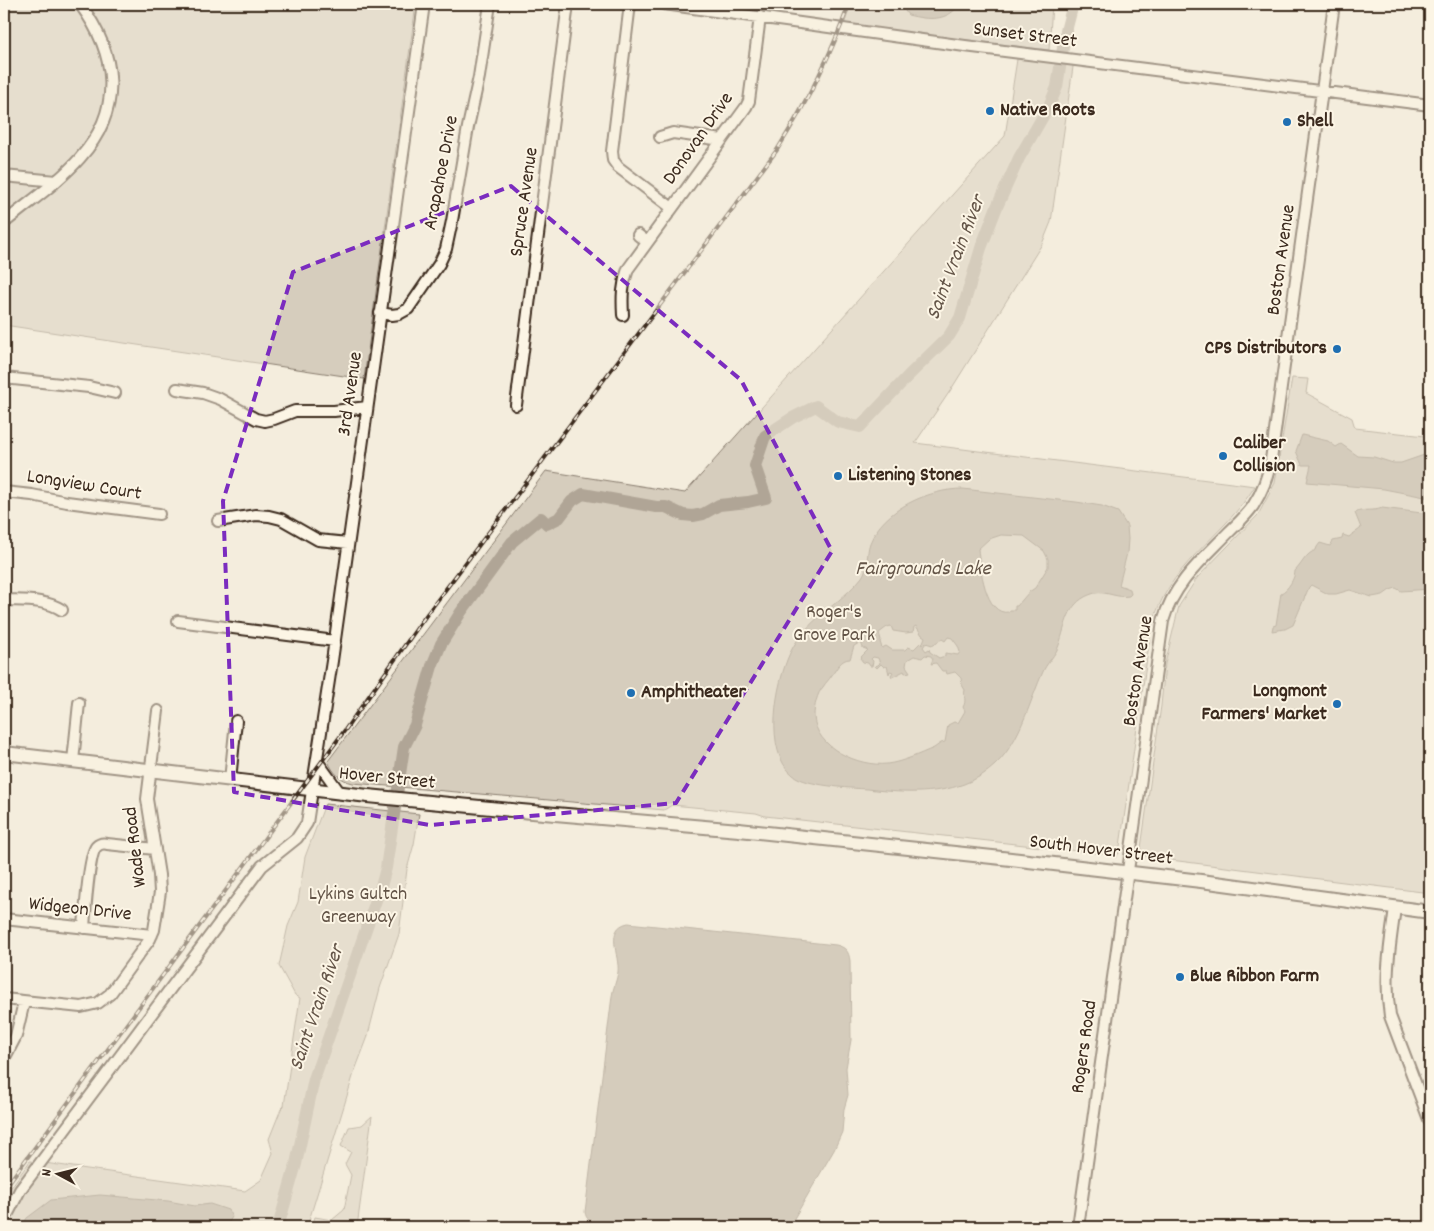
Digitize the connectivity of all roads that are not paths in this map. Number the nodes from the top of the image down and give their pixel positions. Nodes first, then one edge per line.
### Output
1 (80, 4) edge
2 (424, 4) edge
3 (490, 4) edge
4 (568, 4) edge
5 (630, 4) edge
6 (664, 4) edge
7 (1334, 4) edge
8 (760, 17) junction
9 (1322, 92) junction
10 (1430, 106) edge
11 (660, 137) dead end
12 (722, 140) junction
13 (4, 176) edge
14 (56, 180) junction
15 (672, 208) junction
16 (4, 223) edge
17 (638, 235) dead end
18 (647, 242) junction
19 (380, 313) junction
20 (623, 315) dead end
21 (4, 378) edge
22 (177, 389) dead end
23 (115, 393) dead end
24 (516, 405) dead end
25 (367, 407) junction
26 (4, 492) edge
27 (159, 514) dead end
28 (218, 521) dead end
29 (348, 543) junction
30 (4, 600) edge
31 (62, 610) dead end
32 (178, 621) dead end
33 (334, 641) junction
34 (79, 703) dead end
35 (158, 711) dead end
36 (236, 721) dead end
37 (4, 752) edge
38 (72, 761) junction
39 (316, 761) junction
40 (151, 770) junction
41 (230, 780) junction
42 (312, 790) junction
43 (340, 793) junction
44 (767, 832) joint
45 (155, 849) junction
46 (1127, 872) junction
47 (1395, 908) junction
48 (1430, 912) edge
49 (4, 919) edge
50 (84, 928) junction
51 (152, 935) junction
52 (4, 999) edge
53 (24, 1002) junction
54 (4, 1059) edge
55 (1430, 1122) edge
56 (4, 1221) edge
57 (1078, 1227) edge

1 - 14 street
2 - 19 street, 3rd Avenue
3 - 19 street, Arapahoe Drive
4 - 24 street, Spruce Avenue
5 - 15 street
6 - 8 street, Sunset Street
7 - 9 street, Boston Avenue
8 - 9 street, Sunset Street
8 - 12 street, Donovan Drive
9 - 10 street, Sunset Street
9 - 46 street, Boston Avenue
11 - 12 street
12 - 15 street, Donovan Drive
13 - 14 street
14 - 16 street
15 - 18 street, Donovan Drive
17 - 18 street
18 - 20 street, Donovan Drive
19 - 25 street, 3rd Avenue
21 - 23 street
22 - 25 street
25 - 29 street, 3rd Avenue
26 - 27 street, Longview Court
28 - 29 street
29 - 33 street, 3rd Avenue
30 - 31 street
32 - 33 street
33 - 39 street, 3rd Avenue
34 - 38 street
35 - 40 street, Wade Road
36 - 41 street
37 - 38 main road, Hover Street
38 - 40 main road, Hover Street
39 - 42 street, 3rd Avenue
39 - 43 street
40 - 41 main road, Hover Street
40 - 45 street, Wade Road
41 - 42 main road, Hover Street
42 - 43 main road, Hover Street
42 - 56 street, 3rd Avenue
43 - 44 main road, Hover Street
44 - 46 main road, South Hover Street
45 - 50 street
45 - 51 street, Wade Road
46 - 47 main road, South Hover Street
46 - 57 street, Rogers Road
47 - 48 main road, South Hover Street
47 - 55 street
49 - 50 street, Widgeon Drive
50 - 51 street, Widgeon Drive
51 - 53 street, Wade Road
52 - 53 street, Wade Road
53 - 54 street

